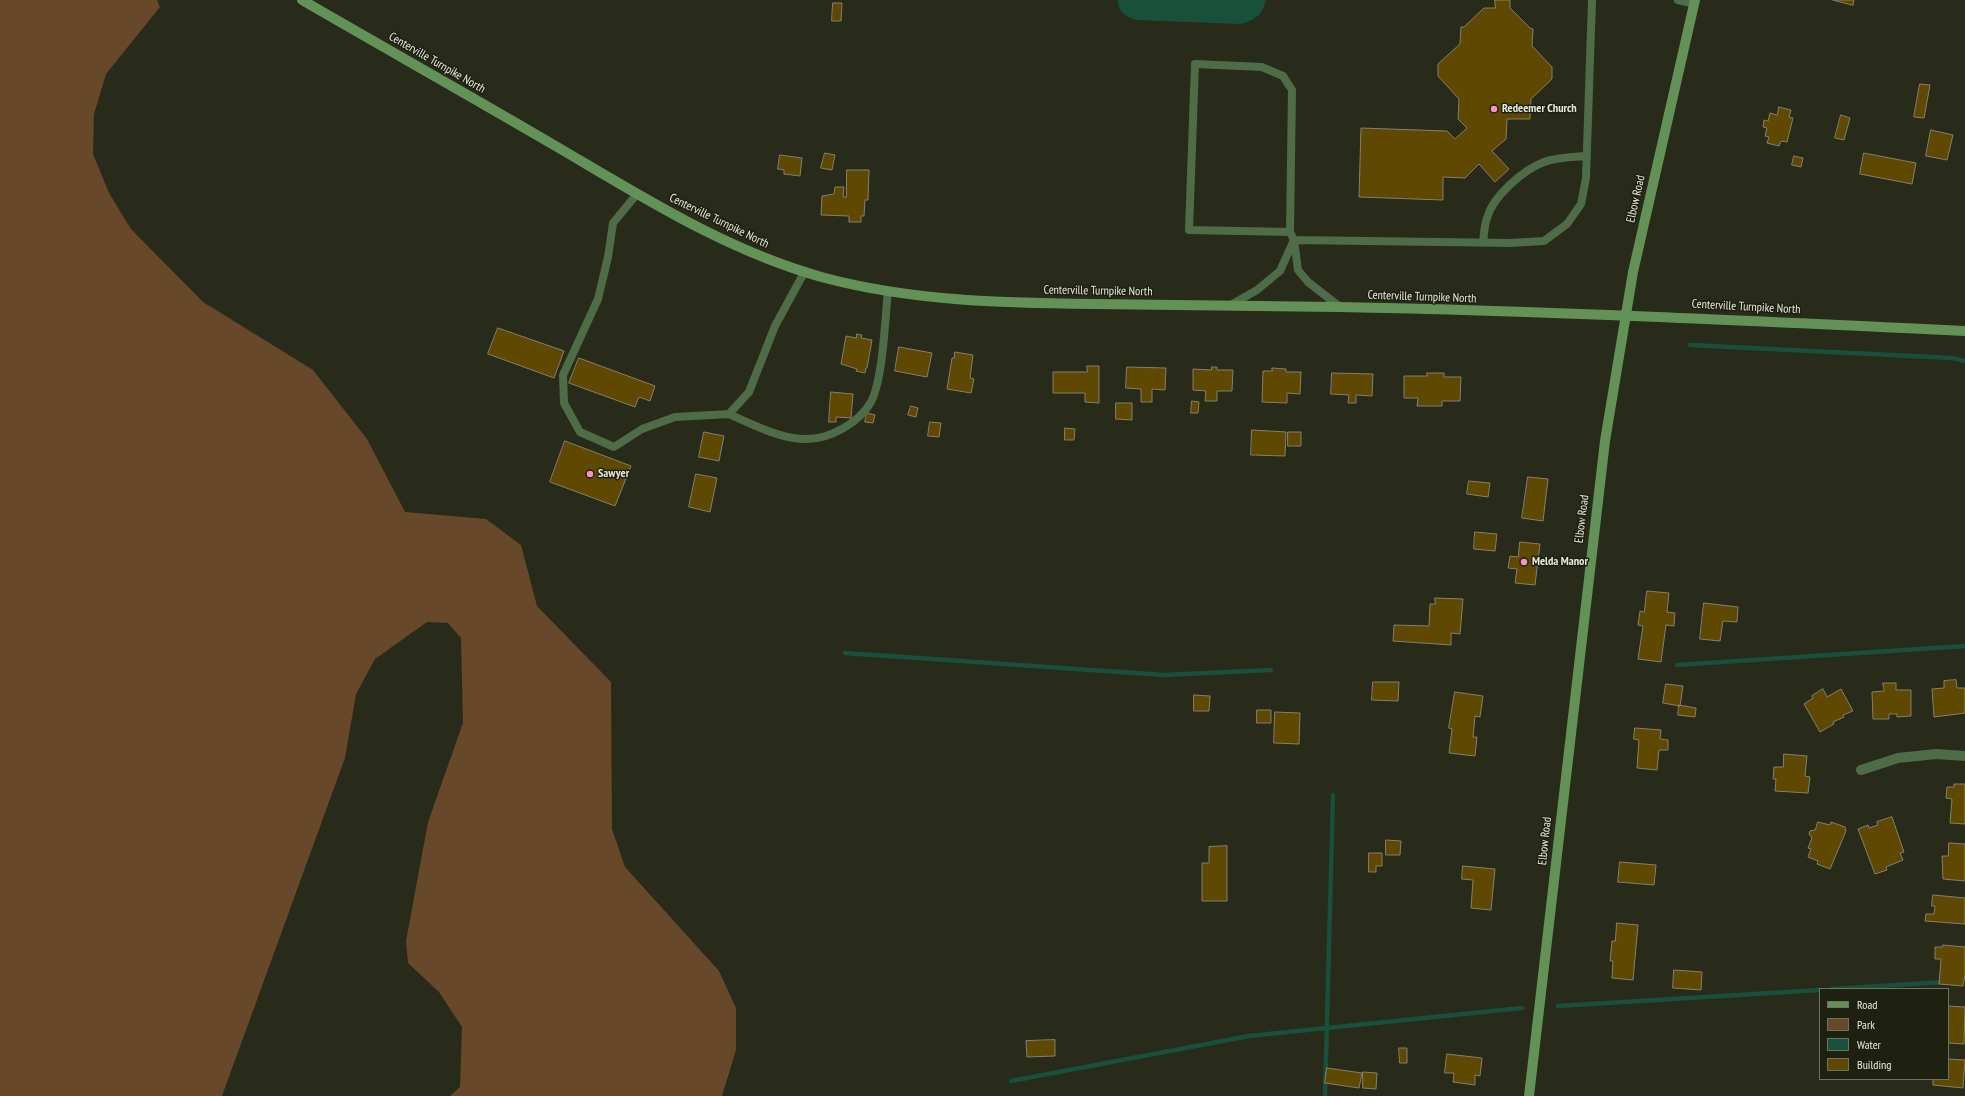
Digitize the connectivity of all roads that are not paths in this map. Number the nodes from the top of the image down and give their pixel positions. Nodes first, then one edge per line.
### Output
1 (302, 0) edge
2 (1592, 0) edge
3 (1678, 0) edge
4 (1695, 2) edge
5 (1586, 156) junction
6 (637, 194) junction
7 (1290, 232) junction
8 (1294, 240) junction
9 (1483, 243) junction
10 (805, 271) junction
11 (888, 291) junction
12 (1229, 306) junction
13 (1340, 307) junction
14 (1624, 315) junction
15 (1965, 331) edge
16 (729, 414) junction
17 (1965, 756) edge
18 (1860, 770) dead end
19 (1529, 1096) edge

1 - 6 main road, Centerville Turnpike North
2 - 5 lane
3 - 4 lane
4 - 14 main road, Elbow Road
5 - 9 lane
5 - 9 lane
6 - 10 main road, Centerville Turnpike North
6 - 16 lane
7 - 7 lane
7 - 8 lane
8 - 9 lane
8 - 12 lane
8 - 13 lane
10 - 11 main road, Centerville Turnpike North
10 - 16 lane
11 - 12 main road, Centerville Turnpike North
11 - 16 lane
12 - 13 main road, Centerville Turnpike North
13 - 14 main road, Centerville Turnpike North
14 - 15 main road, Centerville Turnpike North
14 - 19 main road, Elbow Road
17 - 18 street

